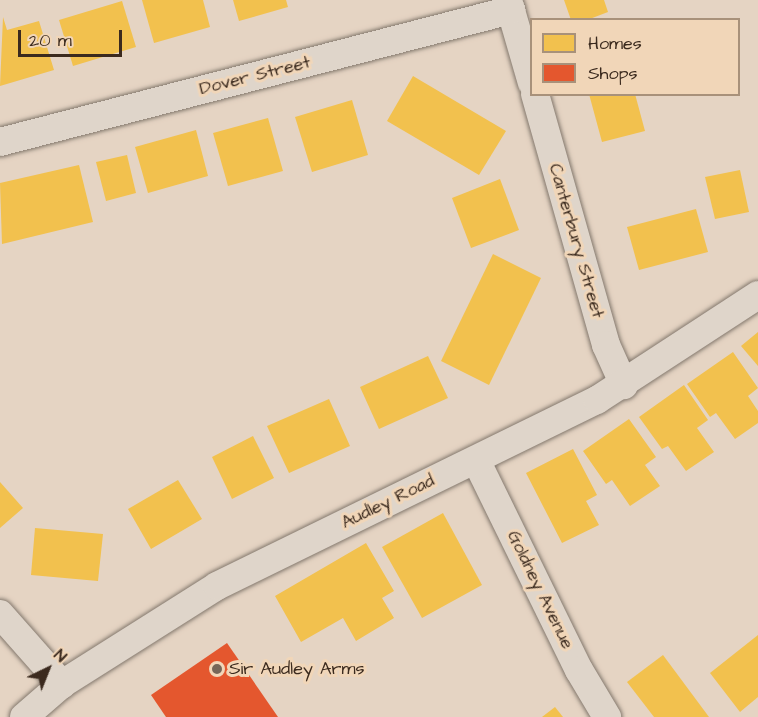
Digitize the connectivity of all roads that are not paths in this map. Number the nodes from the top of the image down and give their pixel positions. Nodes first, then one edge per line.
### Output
1 (510, 5) edge
2 (530, 79) edge
3 (536, 96) edge
4 (0, 142) edge
5 (758, 295) edge
6 (624, 386) junction
7 (476, 460) junction
8 (0, 614) edge
9 (62, 684) junction
10 (24, 717) edge
11 (607, 717) edge

1 - 2 street
1 - 4 street, Dover Street
3 - 6 street, Canterbury Street
5 - 6 street, Audley Road
6 - 7 street, Audley Road
7 - 9 street, Audley Road
7 - 11 street, Goldney Avenue
8 - 9 street
9 - 10 street, Audley Road

